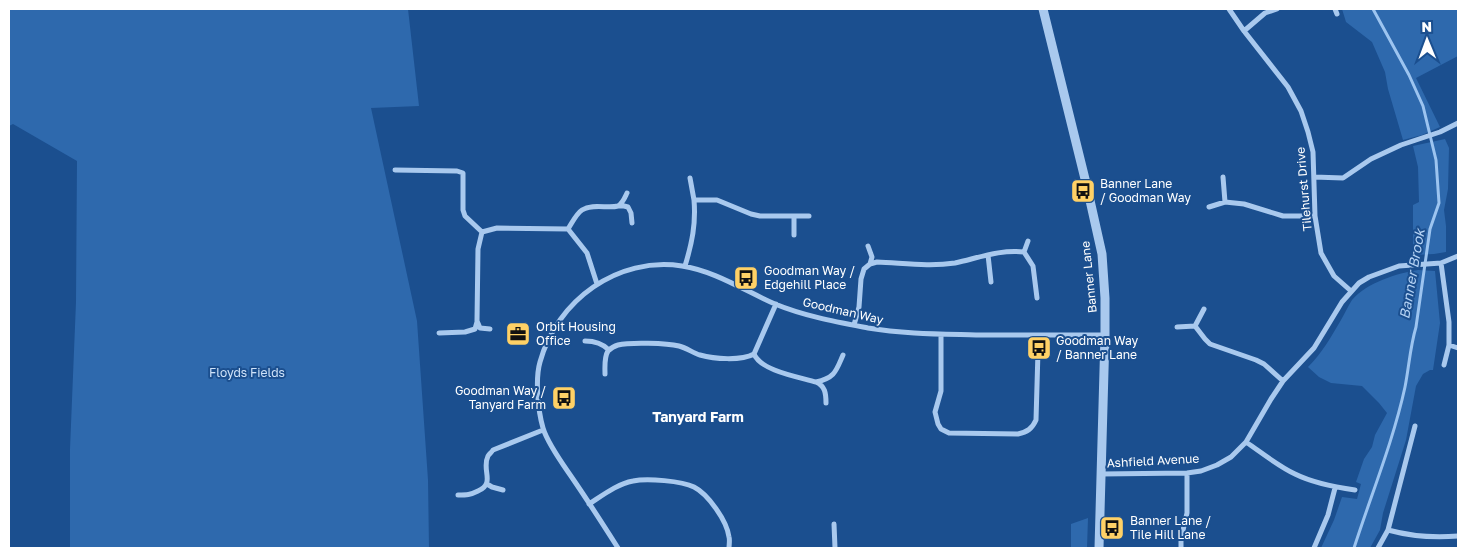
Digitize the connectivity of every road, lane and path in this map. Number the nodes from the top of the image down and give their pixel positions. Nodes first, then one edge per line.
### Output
1 (1044, 9) edge
2 (1228, 9) edge
3 (1277, 9) edge
4 (1244, 31) junction
5 (1458, 123) edge
6 (395, 170) dead end
7 (1223, 177) dead end
8 (1314, 177) junction
9 (690, 178) dead end
10 (627, 193) dead end
11 (694, 200) junction
12 (1226, 202) junction
13 (617, 206) junction
14 (1209, 206) dead end
15 (794, 216) junction
16 (809, 216) dead end
17 (1316, 216) junction
18 (632, 223) dead end
19 (568, 229) junction
20 (482, 232) junction
21 (794, 235) dead end
22 (1028, 241) dead end
23 (868, 246) dead end
24 (1024, 252) junction
25 (988, 255) junction
26 (1458, 256) edge
27 (1438, 263) junction
28 (870, 264) junction
29 (685, 266) junction
30 (991, 282) dead end
31 (597, 284) junction
32 (1351, 291) junction
33 (1037, 298) dead end
34 (776, 304) junction
35 (1204, 309) dead end
36 (477, 321) junction
37 (854, 325) junction
38 (1195, 326) junction
39 (1177, 327) dead end
40 (490, 329) dead end
41 (439, 333) dead end
42 (942, 335) junction
43 (1105, 335) junction
44 (585, 341) dead end
45 (1449, 345) junction
46 (1458, 348) edge
47 (609, 350) junction
48 (1038, 351) dead end
49 (754, 354) junction
50 (842, 354) dead end
51 (1444, 365) dead end
52 (605, 374) dead end
53 (1284, 381) junction
54 (816, 382) junction
55 (826, 403) dead end
56 (1415, 426) dead end
57 (544, 430) junction
58 (1246, 442) junction
59 (1187, 472) junction
60 (1101, 474) junction
61 (487, 484) junction
62 (1335, 488) junction
63 (503, 490) dead end
64 (1354, 490) dead end
65 (458, 495) dead end
66 (589, 504) junction
67 (834, 524) dead end
68 (1388, 530) junction
69 (1458, 536) edge
70 (618, 548) edge
71 (729, 548) edge
72 (835, 548) edge
73 (1099, 548) edge
74 (1181, 548) edge
75 (1314, 548) edge
76 (1378, 548) edge

1 - 43 street, Banner Lane
2 - 4 street, Tilehurst Drive
3 - 4 street
4 - 8 street, Tilehurst Drive
5 - 8 street
6 - 20 street
7 - 12 street
8 - 17 street, Tilehurst Drive
9 - 11 street
10 - 13 street
11 - 15 street
11 - 29 street
12 - 14 street
12 - 17 street
13 - 18 street
13 - 19 street
15 - 16 street
15 - 21 street
17 - 32 street, Tilehurst Drive
19 - 20 street
19 - 31 street
20 - 36 street
22 - 24 street
23 - 28 street
24 - 25 street
24 - 33 street
25 - 28 street
25 - 30 street
26 - 27 street, Ashfield Avenue
27 - 32 street, Ashfield Avenue
27 - 45 street
28 - 37 street
29 - 31 street, Goodman Way
29 - 34 street, Goodman Way
31 - 57 street, Goodman Way
32 - 53 street, Ashfield Avenue
34 - 37 street, Goodman Way
34 - 49 street
35 - 38 street
36 - 40 street
36 - 41 street
37 - 42 street, Goodman Way
38 - 39 street
38 - 53 street
42 - 43 street, Goodman Way
42 - 48 street
43 - 60 street, Banner Lane
44 - 47 street
45 - 46 street
45 - 51 street
47 - 49 street
47 - 52 street
49 - 54 street
50 - 54 street
53 - 58 street, Ashfield Avenue
54 - 55 street
56 - 68 street
57 - 61 street
57 - 66 street, Goodman Way
58 - 59 street, Ashfield Avenue
58 - 62 street
59 - 60 street, Ashfield Avenue
59 - 74 street
60 - 73 street, Banner Lane
61 - 63 street
61 - 65 street
62 - 64 street
62 - 75 street
66 - 70 street, Goodman Way
66 - 71 street
67 - 72 street
68 - 69 street
68 - 76 street

